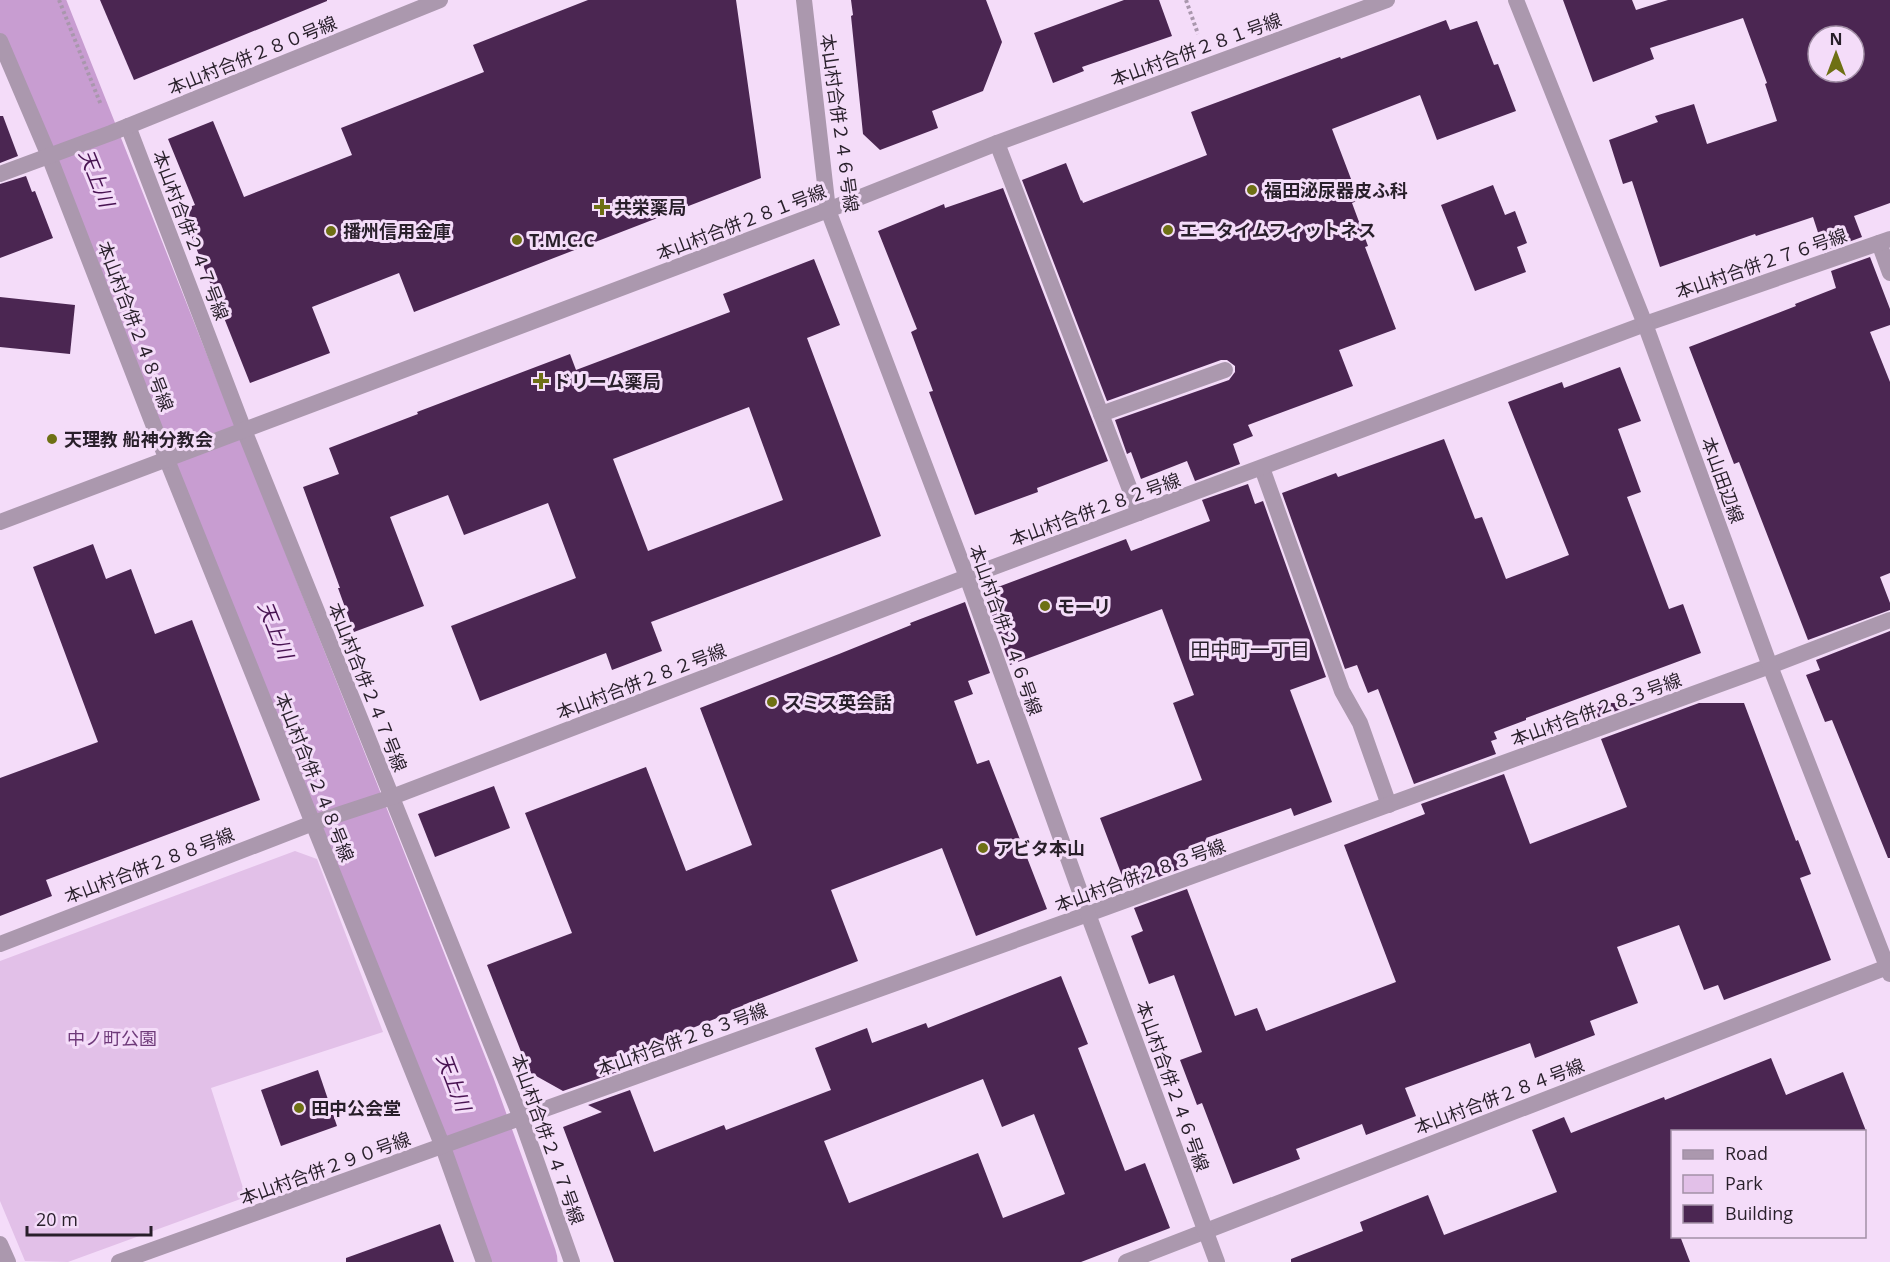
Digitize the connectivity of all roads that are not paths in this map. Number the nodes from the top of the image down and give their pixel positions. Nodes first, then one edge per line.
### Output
1 (440, 0) edge
2 (804, 0) edge
3 (1387, 0) edge
4 (1516, 0) edge
5 (0, 41) edge
6 (128, 126) junction
7 (997, 143) junction
8 (49, 156) junction
9 (0, 174) edge
10 (828, 210) junction
11 (1884, 241) edge
12 (1890, 273) edge
13 (1645, 324) junction
14 (1225, 370) dead end
15 (1101, 414) junction
16 (244, 430) junction
17 (167, 460) junction
18 (1262, 468) junction
19 (1139, 513) junction
20 (0, 522) edge
21 (967, 577) junction
22 (1890, 620) edge
23 (1770, 666) junction
24 (392, 797) junction
25 (1389, 805) junction
26 (313, 823) junction
27 (1088, 914) junction
28 (0, 944) edge
29 (1889, 969) edge
30 (521, 1118) junction
31 (442, 1147) junction
32 (1205, 1231) junction
33 (0, 1244) edge
34 (8, 1262) edge
35 (118, 1262) edge
36 (484, 1262) edge
37 (572, 1262) edge
38 (1126, 1262) edge
39 (1217, 1262) edge

1 - 6 street, 本山村合併２８０号線
2 - 10 street, 本山村合併２４６号線
3 - 7 street, 本山村合併２８１号線
4 - 13 street, 本山田辺線
5 - 8 street, 本山村合併２４８号線
6 - 8 street, 本山村合併２８０号線
6 - 16 street, 本山村合併２４７号線
7 - 10 street, 本山村合併２８１号線
7 - 15 street
8 - 9 street, 本山村合併２８０号線
8 - 17 street, 本山村合併２４８号線
10 - 16 street, 本山村合併２８１号線
10 - 21 street, 本山村合併２４６号線
11 - 12 street
11 - 13 street, 本山村合併２７６号線
13 - 18 street, 本山村合併２８２号線
13 - 23 street, 本山田辺線
14 - 15 street
15 - 19 street
16 - 17 street, 本山村合併２８１号線
16 - 24 street, 本山村合併２４７号線
17 - 20 street, 本山村合併２８１号線
17 - 26 street, 本山村合併２４８号線
18 - 19 street, 本山村合併２８２号線
18 - 25 street
19 - 21 street, 本山村合併２８２号線
21 - 24 street, 本山村合併２８２号線
21 - 27 street, 本山村合併２４６号線
22 - 23 street, 本山村合併２８３号線
23 - 25 street, 本山村合併２８３号線
23 - 29 street, 本山田辺線
24 - 26 street, 本山村合併２８２号線
24 - 30 street, 本山村合併２４７号線
25 - 27 street, 本山村合併２８３号線
26 - 28 street, 本山村合併２８８号線
26 - 31 street, 本山村合併２４８号線
27 - 30 street, 本山村合併２８３号線
27 - 32 street, 本山村合併２４６号線
29 - 32 street, 本山村合併２８４号線
30 - 31 street, 本山村合併２８３号線
30 - 37 street, 本山村合併２４７号線
31 - 35 street, 本山村合併２９０号線
31 - 36 street, 本山村合併２４８号線
32 - 38 street, 本山村合併２８４号線
32 - 39 street, 本山村合併２４６号線
33 - 34 street

